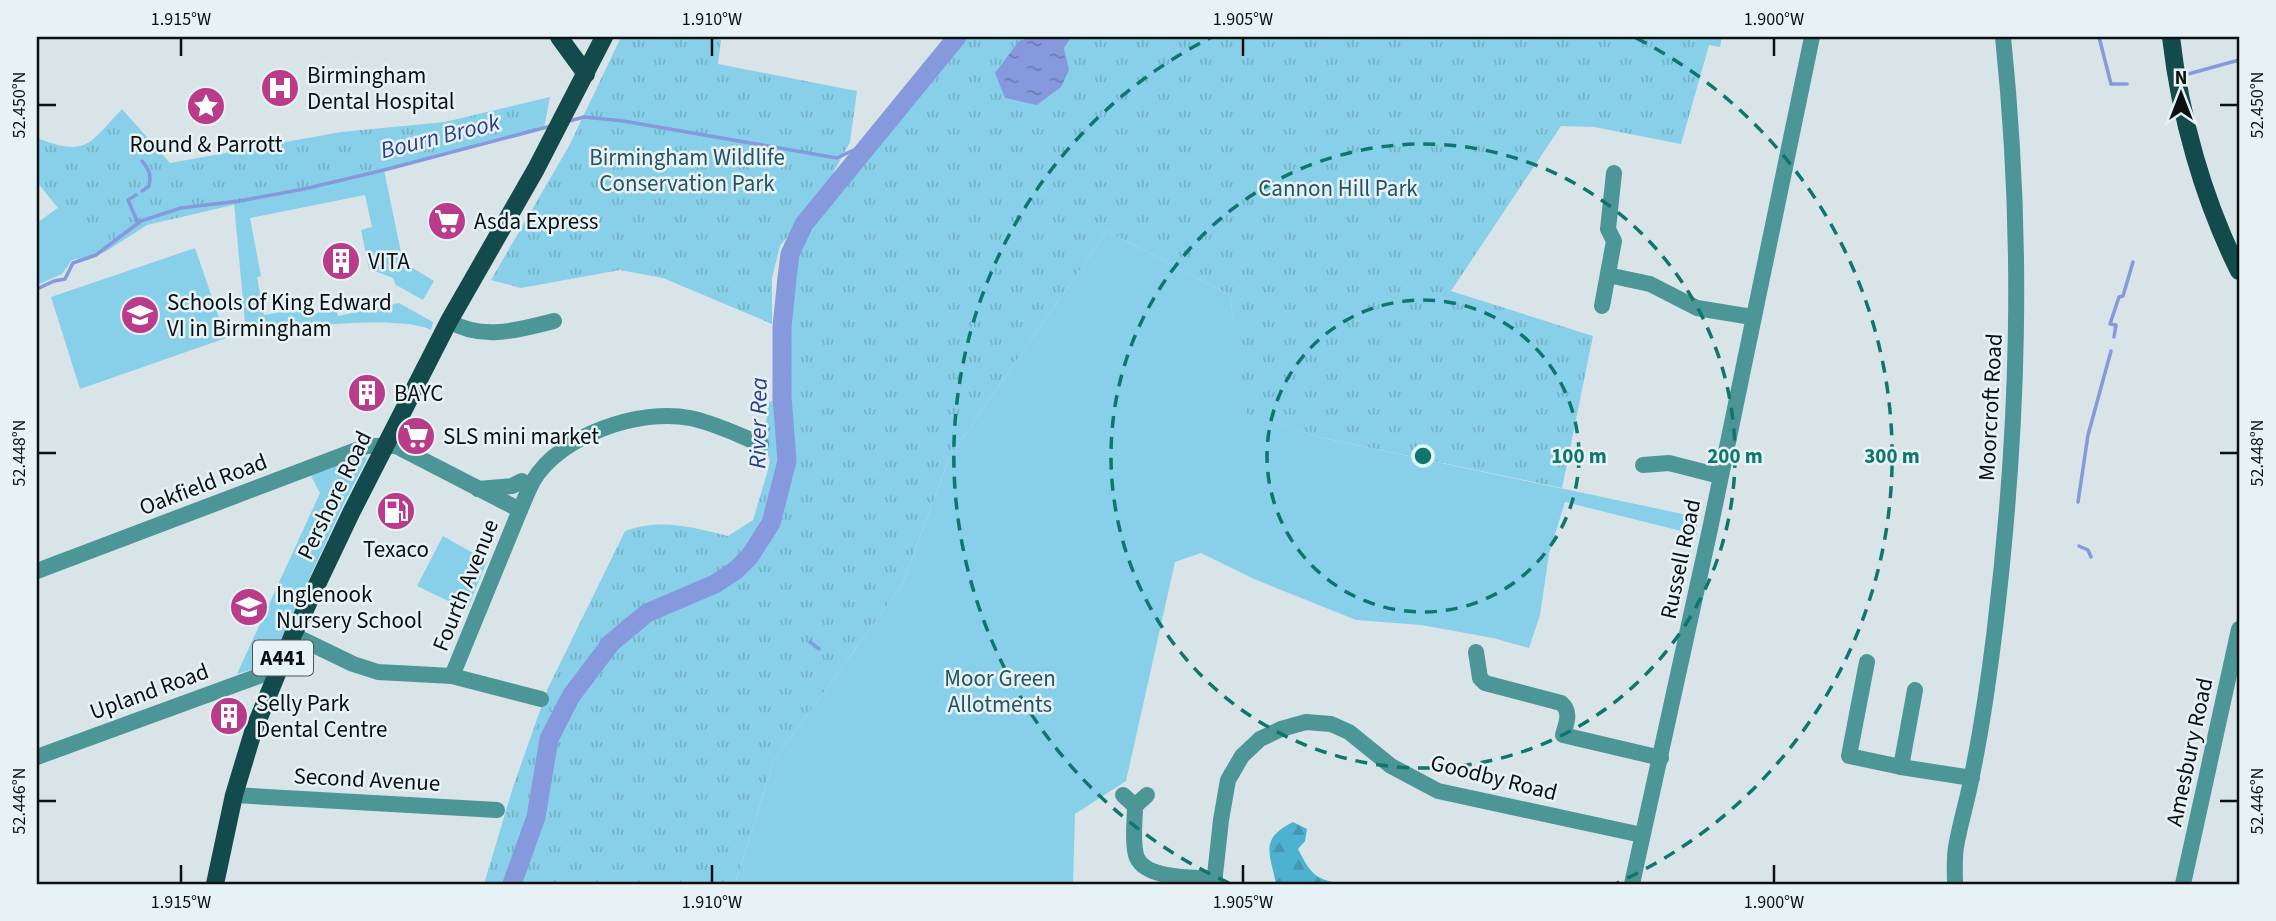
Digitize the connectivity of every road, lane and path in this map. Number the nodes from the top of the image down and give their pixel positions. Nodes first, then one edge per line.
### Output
1 (559, 37) edge
2 (604, 37) edge
3 (1812, 37) edge
4 (2003, 37) edge
5 (2171, 37) edge
6 (586, 74) junction
7 (1614, 173) dead end
8 (2238, 264) edge
9 (1608, 275) junction
10 (1602, 306) dead end
11 (1752, 317) junction
12 (449, 321) junction
13 (554, 321) dead end
14 (386, 444) junction
15 (761, 444) dead end
16 (1643, 465) dead end
17 (1720, 476) junction
18 (522, 481) dead end
19 (476, 489) junction
20 (520, 510) junction
21 (37, 571) edge
22 (2239, 629) edge
23 (293, 635) junction
24 (1476, 652) dead end
25 (1867, 662) dead end
26 (278, 669) junction
27 (452, 676) junction
28 (1915, 690) dead end
29 (541, 699) dead end
30 (37, 757) edge
31 (1661, 758) junction
32 (1901, 767) junction
33 (1972, 778) junction
34 (234, 795) junction
35 (1135, 798) dead end
36 (497, 810) dead end
37 (1642, 835) junction
38 (1215, 881) edge
39 (215, 884) edge
40 (1632, 884) edge
41 (1955, 884) edge
42 (2183, 884) edge

1 - 6 main road
2 - 6 main road, Pershore Road / A441
3 - 11 street, Russell Road
4 - 33 street, Moorcroft Road
5 - 8 main road
6 - 12 main road, Pershore Road / A441
7 - 9 street
9 - 10 street
9 - 11 street
11 - 17 street, Russell Road
12 - 13 street
12 - 14 main road, Pershore Road / A441
14 - 19 street
14 - 21 street, Oakfield Road
14 - 23 main road, Pershore Road / A441
15 - 20 street, Fourth Avenue
16 - 17 street
17 - 31 street, Russell Road
18 - 19 street
19 - 20 street
20 - 27 street, Fourth Avenue
22 - 42 street, Amesbury Road
23 - 26 main road, Pershore Road / A441
23 - 27 street
24 - 31 street
25 - 32 street
26 - 30 street, Upland Road
26 - 34 main road, Pershore Road / A441
27 - 29 street
28 - 32 street
31 - 37 street, Russell Road
32 - 33 street
33 - 41 street, Moorcroft Road
34 - 36 street, Second Avenue
34 - 39 main road, Pershore Road / A441
35 - 38 street
37 - 38 street, Goodby Road
37 - 40 street, Russell Road

